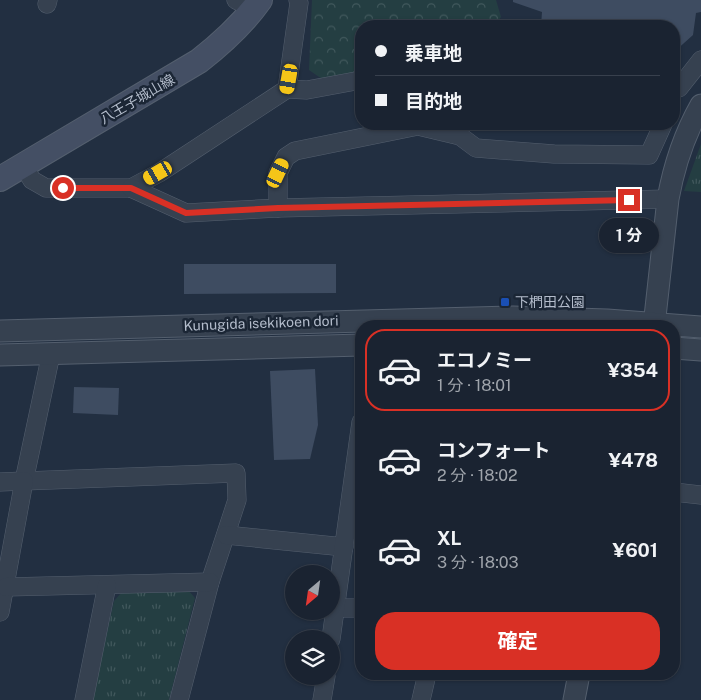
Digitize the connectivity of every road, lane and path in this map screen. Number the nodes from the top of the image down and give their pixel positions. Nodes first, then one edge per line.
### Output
1 (298, 0) edge
2 (250, 3) edge
3 (701, 60) edge
4 (355, 81) edge
5 (680, 87) edge
6 (287, 89) junction
7 (701, 105) edge
8 (398, 130) edge
9 (435, 130) edge
10 (660, 130) edge
11 (23, 165) junction
12 (0, 179) edge
13 (131, 188) junction
14 (668, 199) junction
15 (278, 208) junction
16 (446, 320) edge
17 (573, 320) edge
18 (654, 320) edge
19 (355, 324) edge
20 (680, 325) edge
21 (701, 326) edge
22 (0, 331) edge
23 (355, 345) edge
24 (680, 348) edge
25 (701, 350) edge
26 (51, 354) junction
27 (0, 355) edge
28 (355, 466) edge
29 (24, 481) junction
30 (0, 482) edge
31 (680, 493) edge
32 (701, 495) edge
33 (226, 535) junction
34 (344, 547) junction
35 (340, 578) edge
36 (210, 582) junction
37 (107, 585) junction
38 (6, 587) junction
39 (340, 608) edge
40 (355, 608) edge
41 (0, 612) edge
42 (426, 680) edge
43 (578, 680) edge
44 (324, 685) edge
45 (84, 700) edge
46 (179, 700) edge
47 (322, 700) edge
48 (421, 700) edge
49 (574, 700) edge

1 - 6 street
2 - 11 main road, 八王子城山線
3 - 5 street
4 - 6 street
6 - 13 street
7 - 14 street
8 - 15 street
9 - 10 street
11 - 12 main road, 八王子城山線
11 - 13 street
13 - 15 street
14 - 15 street
14 - 18 street
16 - 17 street, Kunugida isekikoen dori
19 - 22 street, Kunugida isekikoen dori
20 - 21 street, Kunugida isekikoen dori
23 - 26 street, Kunugida isekikoen dori
24 - 25 street
26 - 27 street, Kunugida isekikoen dori
26 - 29 street
28 - 34 street
29 - 30 street
29 - 33 street
29 - 38 street
31 - 32 street
33 - 34 street
33 - 36 street
34 - 35 street
36 - 37 street
36 - 46 street
37 - 38 street
37 - 45 street
38 - 41 street
39 - 40 street
42 - 48 street
43 - 49 street
44 - 47 street

